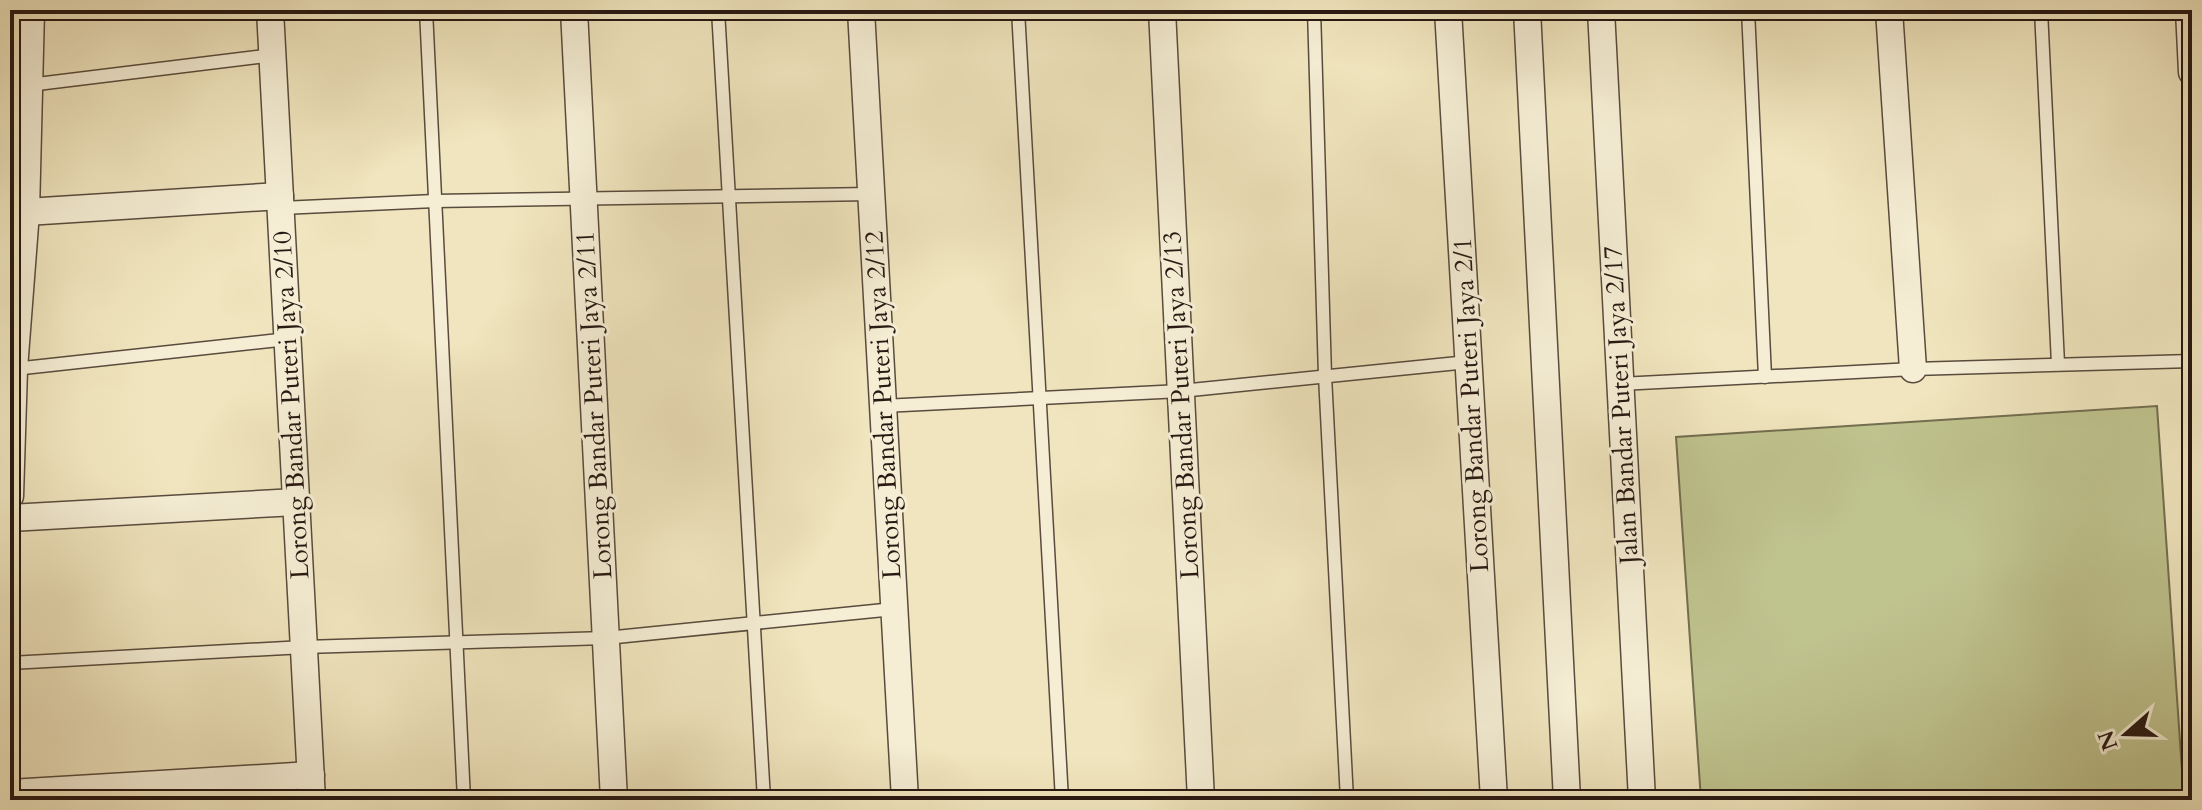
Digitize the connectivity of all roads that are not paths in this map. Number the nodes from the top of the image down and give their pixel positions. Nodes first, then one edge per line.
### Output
1 (31, 10) edge
2 (270, 10) edge
3 (426, 10) edge
4 (574, 10) edge
5 (718, 10) edge
6 (861, 10) edge
7 (1018, 10) edge
8 (1162, 10) edge
9 (1314, 10) edge
10 (1448, 10) edge
11 (1527, 10) edge
12 (1601, 10) edge
13 (1748, 10) edge
14 (1889, 10) edge
15 (2041, 10) edge
16 (2189, 10) edge
17 (273, 55) junction
18 (2192, 72) edge
19 (29, 85) junction
20 (871, 194) junction
21 (729, 195) junction
22 (583, 197) junction
23 (435, 201) junction
24 (280, 202) junction
25 (18, 211) edge
26 (288, 339) junction
27 (2192, 361) edge
28 (1468, 362) junction
29 (2058, 364) junction
30 (14, 369) junction
31 (1913, 369) junction
32 (1325, 376) junction
33 (1765, 377) junction
34 (1620, 384) junction
35 (1181, 391) junction
36 (1040, 398) junction
37 (883, 406) junction
38 (10, 496) edge
39 (296, 502) junction
40 (10, 518) edge
41 (894, 609) junction
42 (754, 623) junction
43 (606, 638) junction
44 (457, 642) junction
45 (304, 647) junction
46 (10, 663) edge
47 (311, 787) edge
48 (10, 793) edge
49 (464, 800) edge
50 (614, 800) edge
51 (764, 800) edge
52 (905, 800) edge
53 (1062, 800) edge
54 (1201, 800) edge
55 (1347, 800) edge
56 (1494, 800) edge
57 (1567, 800) edge
58 (1642, 800) edge

1 - 19 street
2 - 17 street, Lorong Bandar Puteri Jaya 2/10
3 - 23 lane
4 - 22 street, Lorong Bandar Puteri Jaya 2/11
5 - 21 lane
6 - 20 street, Lorong Bandar Puteri Jaya 2/12
7 - 36 lane
8 - 35 street, Lorong Bandar Puteri Jaya 2/13
9 - 32 lane
10 - 28 street, Lorong Bandar Puteri Jaya 2/1
11 - 57 street
12 - 34 street, Jalan Bandar Puteri Jaya 2/17
13 - 33 lane
14 - 31 street
15 - 29 lane
16 - 18 street
17 - 19 lane
17 - 24 street, Lorong Bandar Puteri Jaya 2/10
19 - 25 street
20 - 21 lane
20 - 37 street, Lorong Bandar Puteri Jaya 2/12
21 - 22 lane
21 - 42 lane
22 - 23 lane
22 - 43 street, Lorong Bandar Puteri Jaya 2/11
23 - 24 lane
23 - 44 lane
24 - 25 street
24 - 26 street, Lorong Bandar Puteri Jaya 2/10
25 - 30 street
26 - 30 lane
26 - 39 street, Lorong Bandar Puteri Jaya 2/10
27 - 29 lane
28 - 32 lane
28 - 56 street, Lorong Bandar Puteri Jaya 2/1
29 - 31 lane
30 - 38 street
31 - 33 lane
32 - 35 lane
32 - 55 lane
33 - 34 lane
34 - 58 street, Jalan Bandar Puteri Jaya 2/17
35 - 36 lane
35 - 54 street, Lorong Bandar Puteri Jaya 2/13
36 - 37 lane
36 - 53 lane
37 - 41 street, Lorong Bandar Puteri Jaya 2/12
39 - 40 street
39 - 45 street, Lorong Bandar Puteri Jaya 2/10
41 - 42 lane
41 - 52 street, Lorong Bandar Puteri Jaya 2/12
42 - 43 lane
42 - 51 lane
43 - 44 lane
43 - 50 street, Lorong Bandar Puteri Jaya 2/11
44 - 45 lane
44 - 49 lane
45 - 46 lane
45 - 47 street, Lorong Bandar Puteri Jaya 2/10
47 - 48 street

